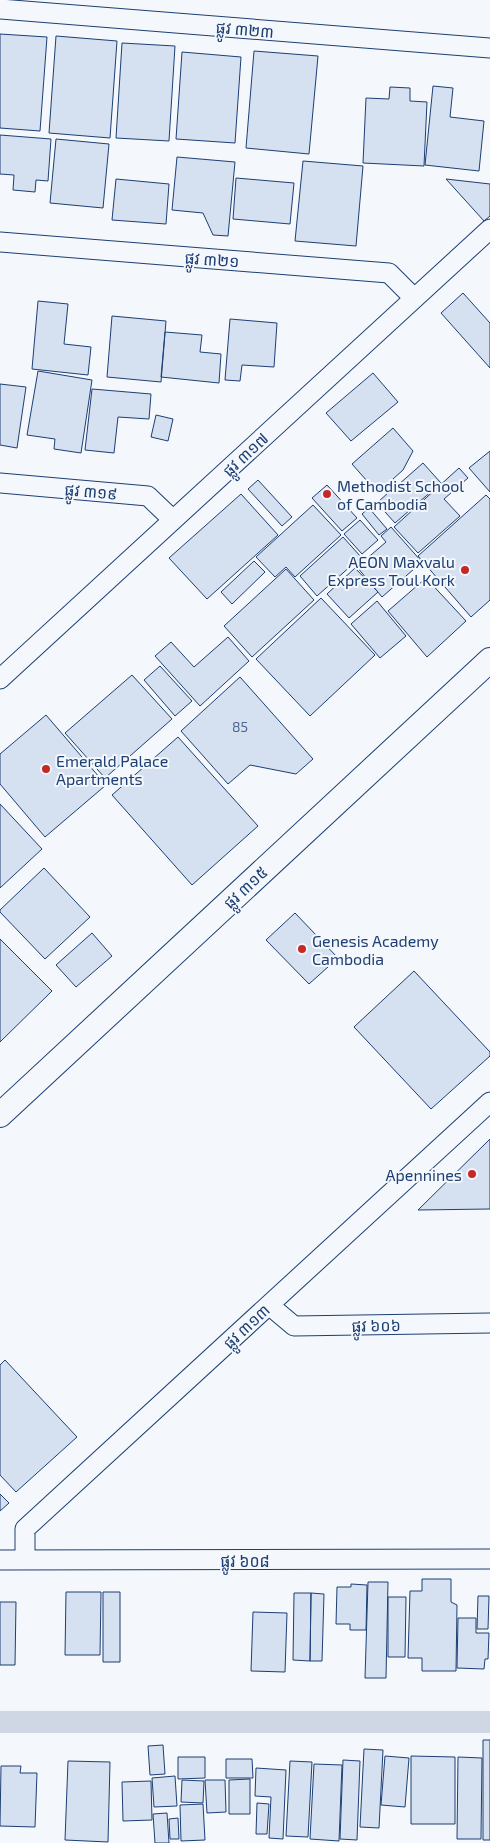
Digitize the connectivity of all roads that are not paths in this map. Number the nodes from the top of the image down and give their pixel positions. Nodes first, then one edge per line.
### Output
1 (0, 9) edge
2 (490, 48) edge
3 (490, 229) edge
4 (0, 242) edge
5 (414, 298) junction
6 (0, 483) edge
7 (173, 520) junction
8 (490, 660) edge
9 (0, 679) edge
10 (490, 1102) edge
11 (0, 1115) edge
12 (269, 1305) junction
13 (490, 1323) edge
14 (490, 1559) edge
15 (0, 1560) edge
16 (25, 1560) junction

1 - 2 street, ផ្លូវ ៣២៣
3 - 5 street, ផ្លូវ ៣១៧
4 - 5 street, ផ្លូវ ៣២១
5 - 7 street, ផ្លូវ ៣១៧
6 - 7 street, ផ្លូវ ៣១៩
7 - 9 street, ផ្លូវ ៣១៧
8 - 11 street, ផ្លូវ ៣១៥
10 - 12 street, ផ្លូវ ៣១៣
12 - 13 street, ផ្លូវ ៦០៦
12 - 16 street, ផ្លូវ ៣១៣
14 - 16 street, ផ្លូវ ៦០៨
15 - 16 street, ផ្លូវ ៦០៨

